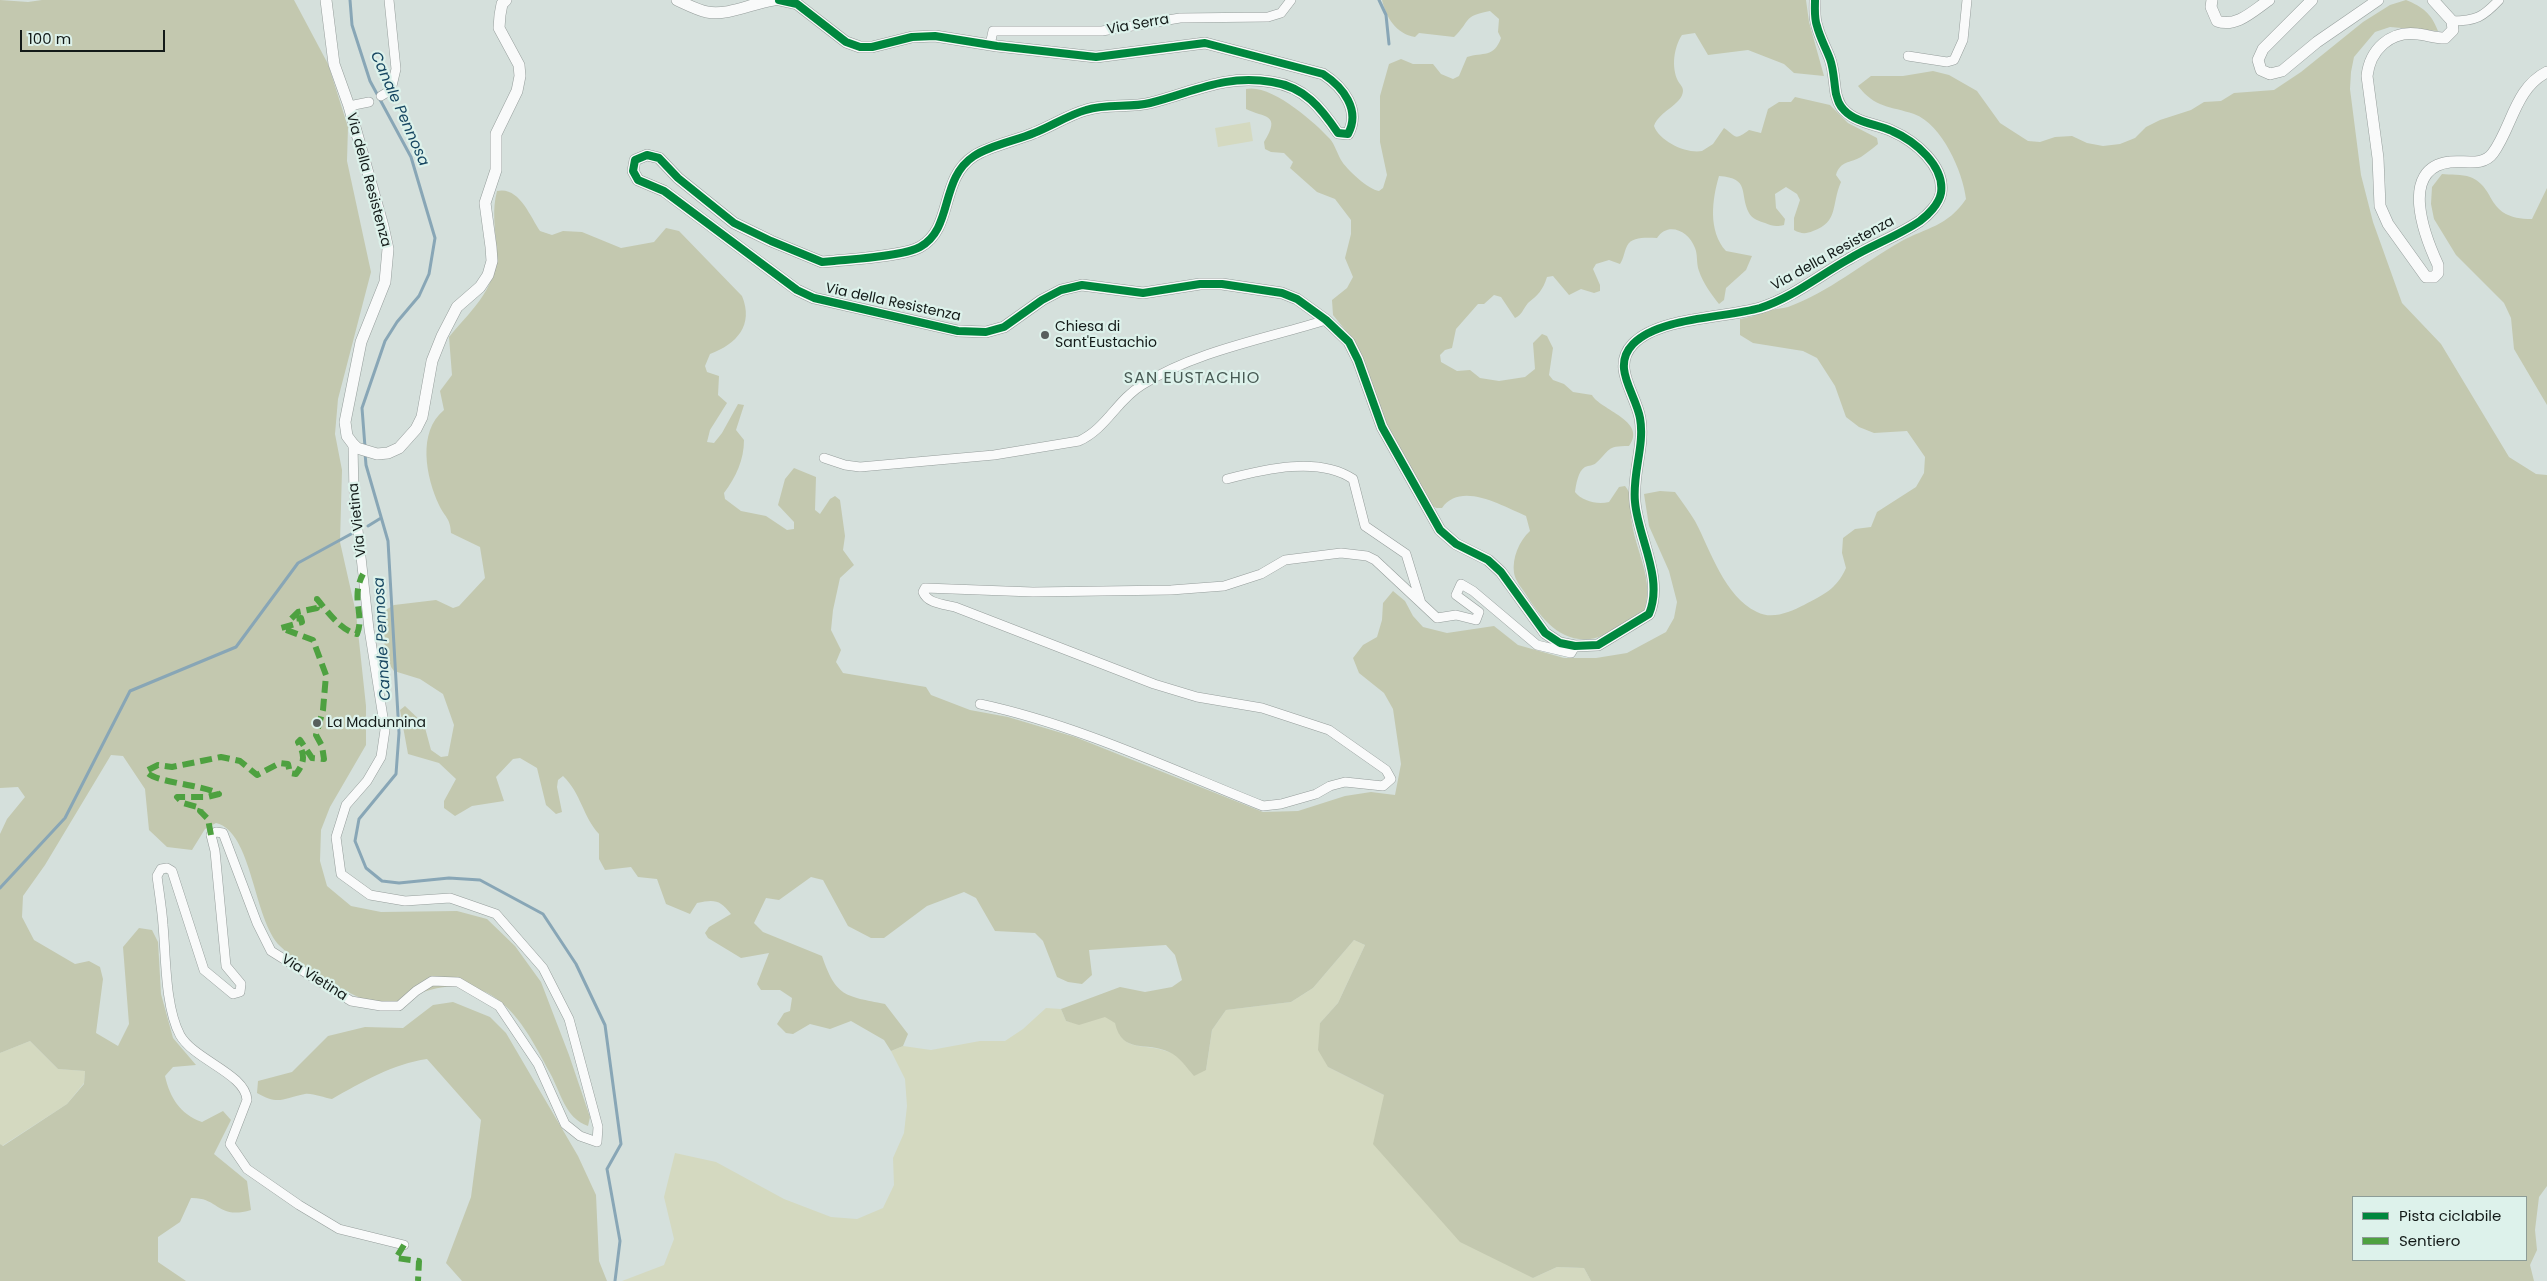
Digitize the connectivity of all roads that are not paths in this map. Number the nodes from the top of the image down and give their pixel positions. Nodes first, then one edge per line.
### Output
1 (326, 0) edge
2 (389, 0) edge
3 (506, 0) edge
4 (677, 0) edge
5 (774, 0) edge
6 (780, 0) edge
7 (1291, 0) edge
8 (1815, 0) edge
9 (1967, 0) edge
10 (2212, 0) edge
11 (2269, 0) edge
12 (2312, 0) edge
13 (2378, 0) edge
14 (2433, 0) edge
15 (2500, 0) edge
16 (2452, 21) junction
17 (990, 45) junction
18 (1908, 56) dead end
19 (2547, 72) edge
20 (381, 96) dead end
21 (369, 102) dead end
22 (349, 106) junction
23 (1326, 320) junction
24 (355, 446) junction
25 (824, 458) dead end
26 (1227, 479) dead end
27 (1421, 605) junction
28 (1575, 646) junction
29 (980, 704) dead end
30 (404, 1246) dead end

1 - 22 street, Via della Resistenza
2 - 20 street
3 - 24 street
4 - 5 street
6 - 17 street, Via della Resistenza
7 - 17 street, Via Serra
8 - 28 street, Via della Resistenza
9 - 18 street
10 - 11 street
12 - 13 street
14 - 16 street
15 - 16 street
16 - 19 street
17 - 23 street, Via della Resistenza
21 - 22 street
22 - 24 street, Via della Resistenza
23 - 25 street
23 - 28 street, Via della Resistenza
24 - 30 street, Via Vietina
26 - 27 street
27 - 28 street
27 - 29 street

